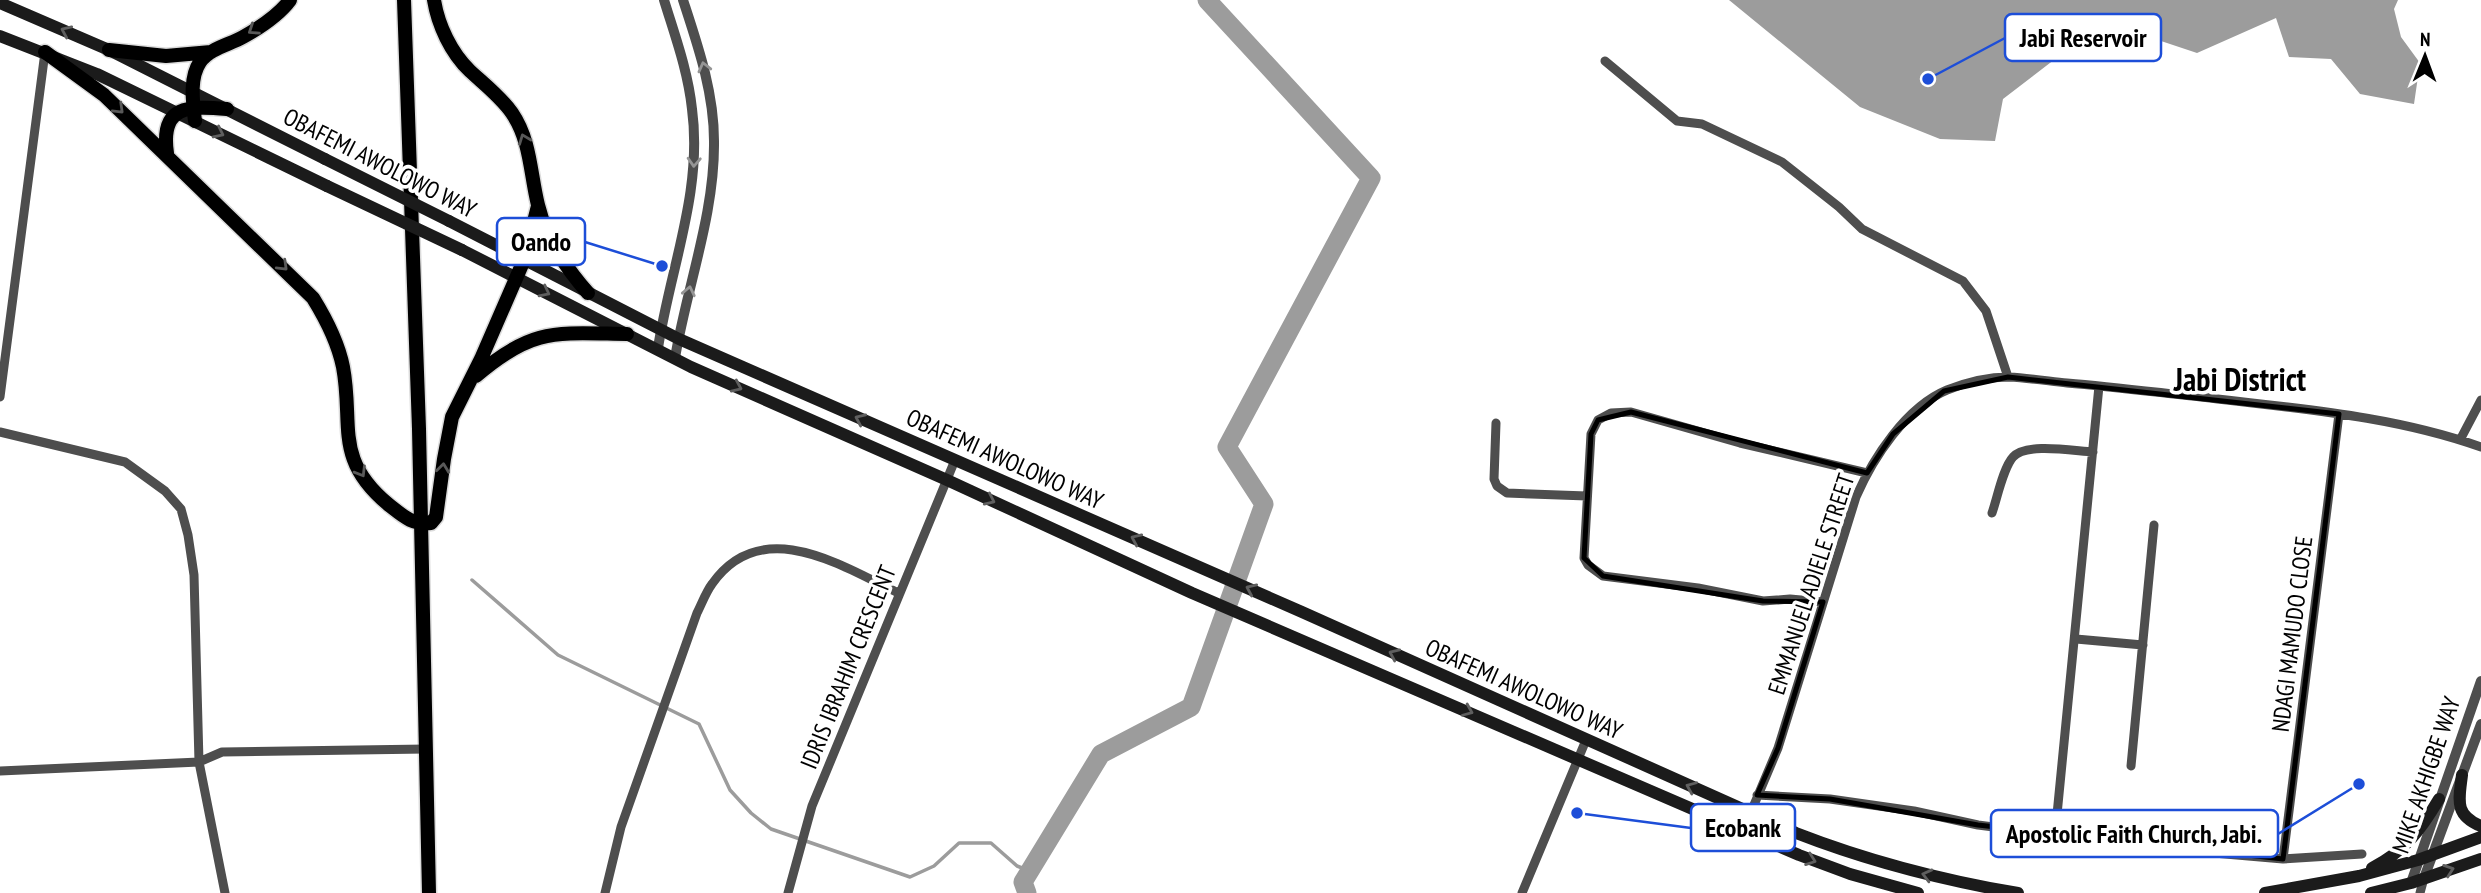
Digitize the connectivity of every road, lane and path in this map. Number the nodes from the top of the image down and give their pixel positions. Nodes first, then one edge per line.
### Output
1 (290, 0) edge
2 (404, 0) edge
3 (434, 0) edge
4 (664, 0) edge
5 (683, 0) edge
6 (0, 3) edge
7 (0, 36) edge
8 (109, 50) junction
9 (45, 52) junction
10 (211, 52) junction
11 (1605, 61) dead end
12 (192, 92) junction
13 (227, 109) junction
14 (178, 112) junction
15 (195, 114) junction
16 (167, 153) junction
17 (538, 206) junction
18 (524, 260) junction
19 (516, 278) junction
20 (588, 293) junction
21 (661, 330) junction
22 (627, 334) junction
23 (678, 339) junction
24 (658, 348) junction
25 (676, 358) junction
26 (2008, 377) junction
27 (467, 384) junction
28 (2099, 386) junction
29 (0, 397) edge
30 (2481, 400) edge
31 (2339, 414) junction
32 (1496, 423) dead end
33 (0, 432) edge
34 (2460, 440) junction
35 (2481, 447) edge
36 (2093, 452) junction
37 (956, 460) junction
38 (1867, 473) junction
39 (947, 480) junction
40 (1587, 496) junction
41 (1992, 513) dead end
42 (421, 524) junction
43 (2154, 525) dead end
44 (898, 593) junction
45 (1823, 602) junction
46 (2076, 639) junction
47 (2143, 645) junction
48 (2481, 681) edge
49 (2481, 724) edge
50 (1586, 740) junction
51 (426, 749) junction
52 (1578, 758) junction
53 (199, 762) junction
54 (2131, 766) dead end
55 (0, 771) edge
56 (2462, 775) junction
57 (1757, 795) junction
58 (2439, 799) junction
59 (1751, 812) junction
60 (2481, 826) edge
61 (2055, 835) junction
62 (2481, 836) edge
63 (2362, 854) dead end
64 (2431, 855) junction
65 (2283, 859) junction
66 (2481, 859) edge
67 (2418, 860) junction
68 (2352, 878) junction
69 (2424, 878) junction
70 (2409, 888) edge
71 (225, 893) edge
72 (429, 893) edge
73 (605, 893) edge
74 (788, 893) edge
75 (1522, 893) edge
76 (1918, 893) edge
77 (2018, 893) edge
78 (2265, 893) edge
79 (2371, 893) edge
80 (2420, 893) edge

1 -> 10 main road
2 - 42 main road
17 -> 3 main road
4 -> 21 street
23 -> 5 street
8 -> 6 main road, OBAFEMI AWOLOWO WAY
7 - 9 main road
8 - 10 main road
8 - 12 main road, OBAFEMI AWOLOWO WAY
9 - 14 main road
9 -> 16 main road
9 - 29 street
10 - 12 main road
11 - 26 street
12 - 13 main road, OBAFEMI AWOLOWO WAY
12 - 15 main road
13 - 15 main road
13 - 18 main road, OBAFEMI AWOLOWO WAY, bridge
14 - 15 main road
14 - 16 main road
15 -> 19 main road, OBAFEMI AWOLOWO WAY, bridge
16 -> 42 main road
17 - 18 main road
17 - 20 main road
18 - 19 main road
18 - 20 main road, OBAFEMI AWOLOWO WAY
19 -> 22 main road, OBAFEMI AWOLOWO WAY
19 - 27 main road
20 - 21 main road, OBAFEMI AWOLOWO WAY
21 - 23 main road, OBAFEMI AWOLOWO WAY
21 - 24 street
22 - 24 main road, OBAFEMI AWOLOWO WAY
22 - 27 main road
23 - 25 street
37 -> 23 main road, OBAFEMI AWOLOWO WAY
24 - 25 main road, OBAFEMI AWOLOWO WAY
25 -> 39 main road, OBAFEMI AWOLOWO WAY
26 - 28 street, EMMANUEL ADIELE STREET
26 - 38 street, EMMANUEL ADIELE STREET
42 -> 27 main road
28 - 31 street, EMMANUEL ADIELE STREET
28 - 36 street
30 - 34 street
31 - 34 street, EMMANUEL ADIELE STREET
31 - 65 street, NDAGI MAMUDO CLOSE
32 - 40 street
33 - 53 street
34 - 35 street, EMMANUEL ADIELE STREET
36 - 41 street
36 - 46 street
37 - 39 street, IDRIS IBRAHIM CRESCENT
50 -> 37 main road, OBAFEMI AWOLOWO WAY
38 - 40 street
38 - 45 street, EMMANUEL ADIELE STREET
39 - 44 street, IDRIS IBRAHIM CRESCENT
39 -> 52 main road, OBAFEMI AWOLOWO WAY
40 - 45 street
42 - 51 main road
43 - 47 street
44 - 73 street
44 - 74 street, IDRIS IBRAHIM CRESCENT
45 - 57 street, EMMANUEL ADIELE STREET
46 - 47 street
46 - 61 street
47 - 54 street
48 - 58 street, MIKE AKHIGBE WAY
49 - 56 street, MIKE AKHIGBE WAY
50 - 52 street
59 -> 50 main road, OBAFEMI AWOLOWO WAY
51 - 53 street
51 - 72 main road
52 - 75 street
52 -> 76 main road, OBAFEMI AWOLOWO WAY
53 - 55 street
53 - 71 street
56 - 60 main road
56 - 64 street, MIKE AKHIGBE WAY
57 - 59 street, EMMANUEL ADIELE STREET
57 - 61 street
58 - 67 street, MIKE AKHIGBE WAY
58 - 68 main road
77 -> 59 main road, OBAFEMI AWOLOWO WAY
61 - 65 street
62 - 64 main road
63 - 65 street
64 - 67 main road
64 - 69 street, MIKE AKHIGBE WAY
69 -> 66 main road
67 - 68 main road
67 - 70 street, MIKE AKHIGBE WAY
68 - 78 main road
69 - 70 main road
69 - 80 street
70 - 79 main road

